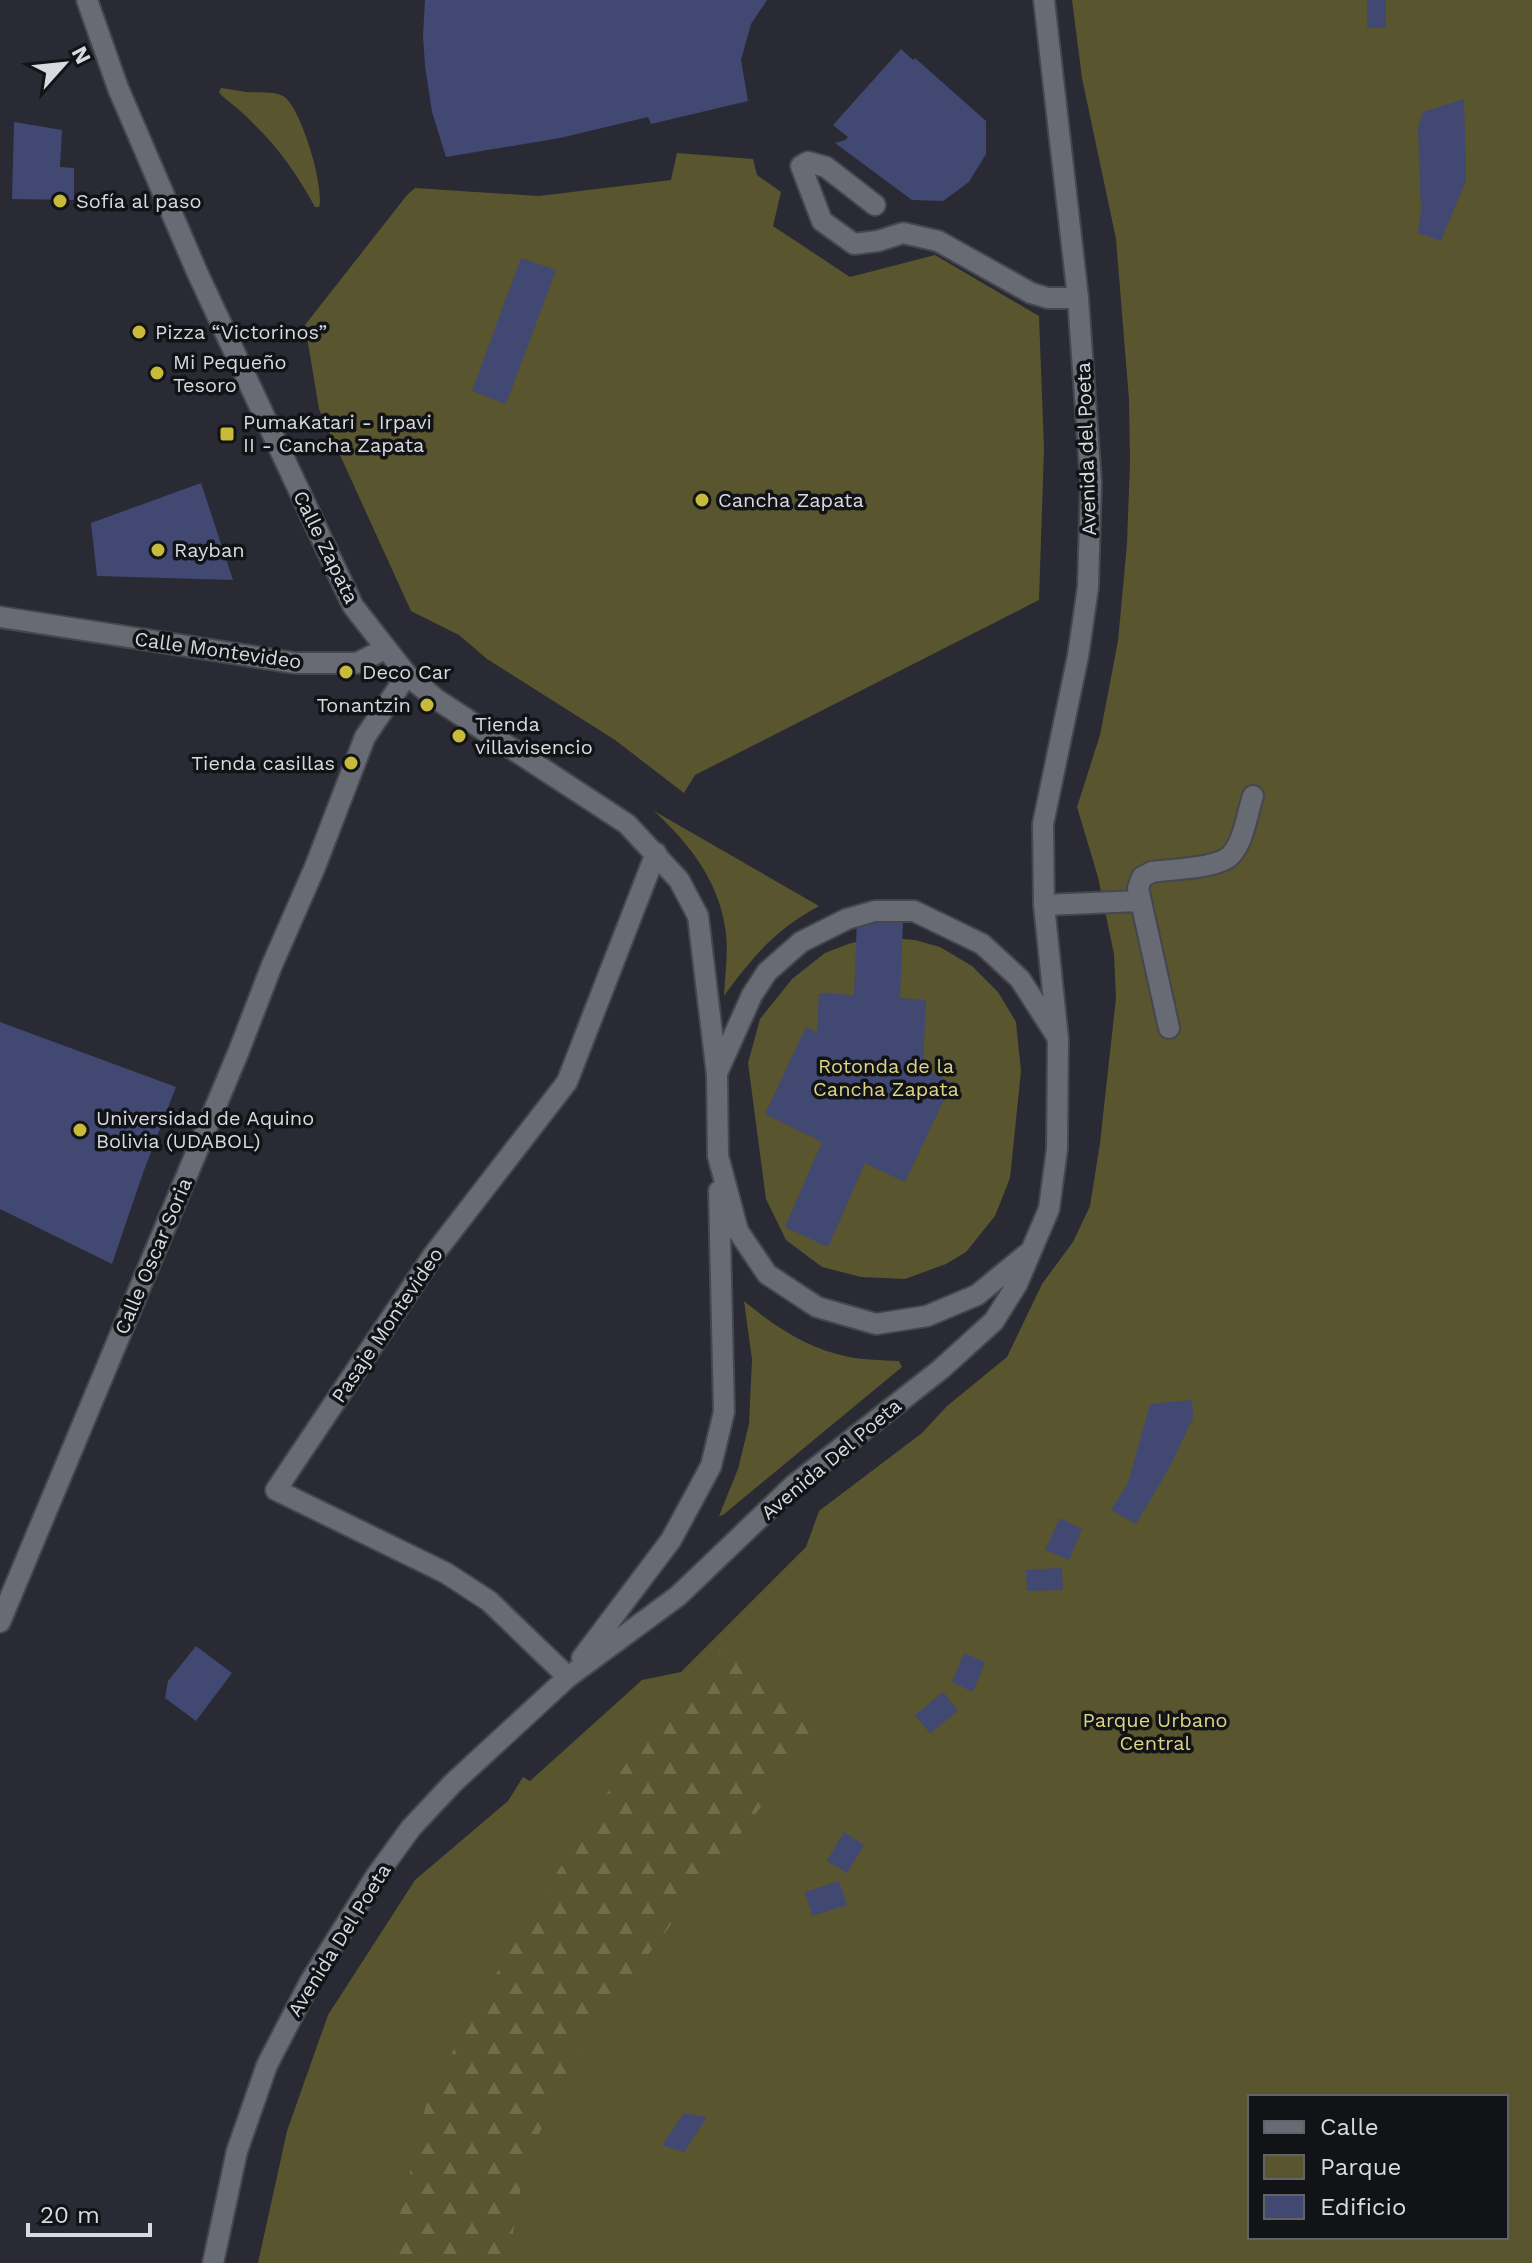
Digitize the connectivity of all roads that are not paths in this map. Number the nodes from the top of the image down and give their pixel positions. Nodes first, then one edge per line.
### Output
1 (87, 0) edge
2 (1044, 0) edge
3 (875, 205) dead end
4 (1078, 298) junction
5 (0, 617) edge
6 (385, 649) junction
7 (407, 675) junction
8 (1253, 796) dead end
9 (656, 853) junction
10 (1139, 901) junction
11 (1044, 905) junction
12 (1169, 1028) dead end
13 (1058, 1039) junction
14 (717, 1075) junction
15 (718, 1156) junction
16 (1031, 1250) junction
17 (0, 1622) edge
18 (568, 1677) junction
19 (213, 2263) edge

1 - 6 main road, Calle Zapata
2 - 4 main road, Avenida del Poeta
3 - 4 main road
4 - 11 main road, Avenida del Poeta
5 - 6 main road, Calle Montevideo
6 - 7 main road
7 - 9 main road
7 - 17 main road, Calle Oscar Soria
8 - 10 main road
9 - 14 main road
9 - 18 main road, Pasaje Montevideo
10 - 11 main road
10 - 12 main road
11 - 13 main road, Avenida del Poeta
13 - 14 main road
13 - 16 main road, Avenida Del Poeta
14 - 15 main road
15 - 16 main road
15 - 18 main road, Avenida Del Poeta
16 - 18 main road, Avenida Del Poeta
18 - 19 main road, Avenida Del Poeta

